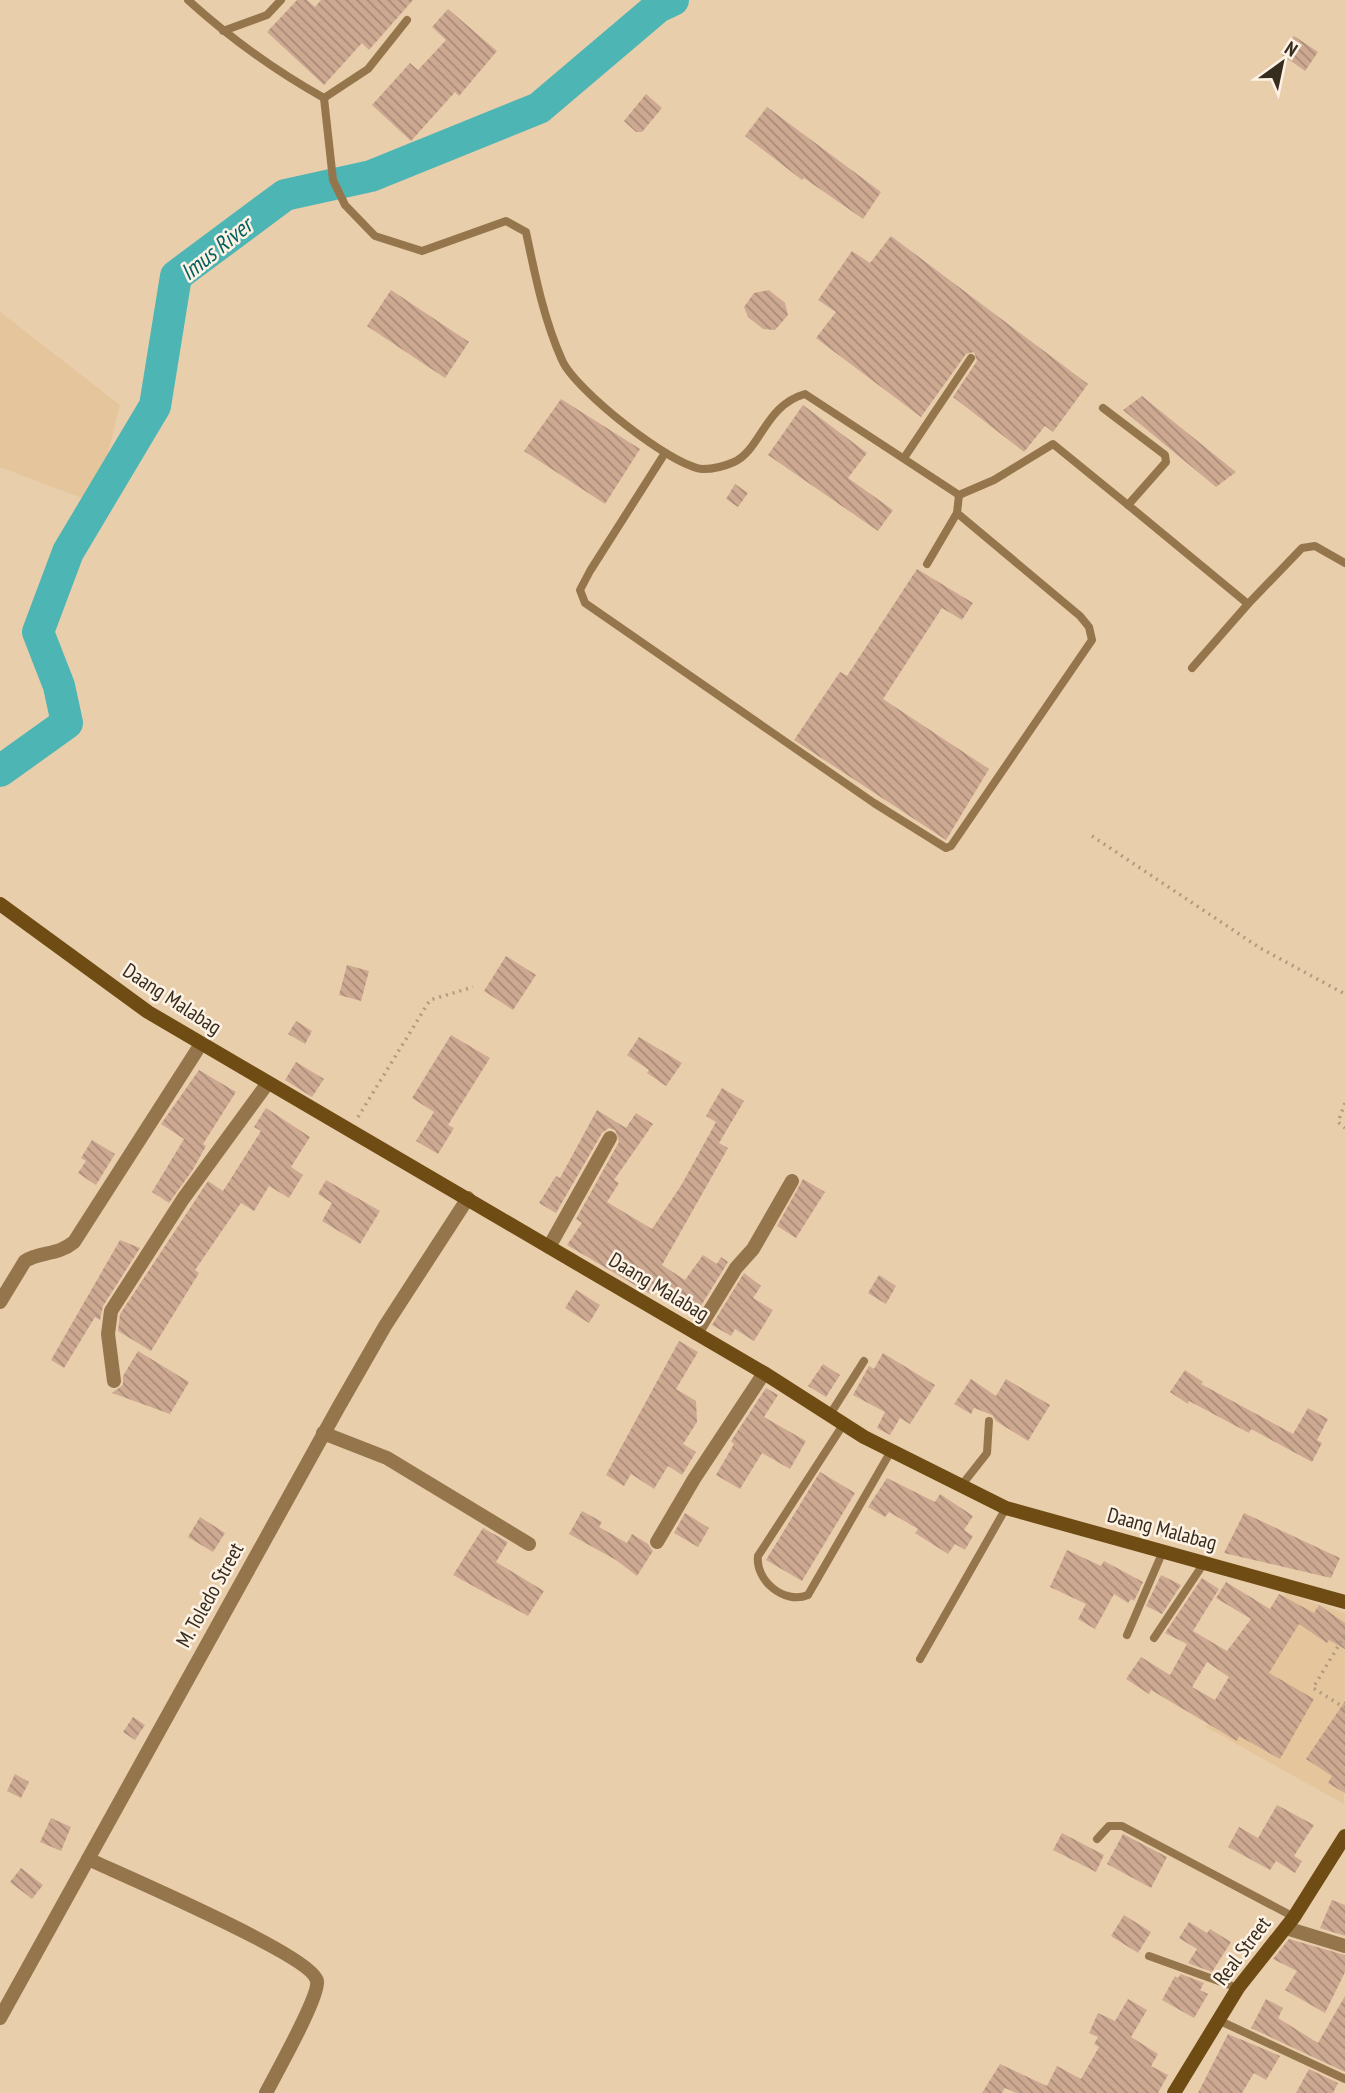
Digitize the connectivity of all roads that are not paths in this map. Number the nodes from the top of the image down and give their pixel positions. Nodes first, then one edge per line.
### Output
1 (188, 0) edge
2 (281, 0) edge
3 (407, 20) dead end
4 (223, 31) junction
5 (324, 98) junction
6 (971, 358) dead end
7 (1103, 408) dead end
8 (665, 453) junction
9 (904, 458) junction
10 (959, 495) junction
11 (1128, 505) junction
12 (957, 513) junction
13 (1345, 563) edge
14 (927, 564) dead end
15 (1248, 604) junction
16 (1192, 668) dead end
17 (0, 904) edge
18 (201, 1044) junction
19 (267, 1084) junction
20 (610, 1138) dead end
21 (792, 1181) dead end
22 (468, 1198) junction
23 (549, 1247) junction
24 (0, 1303) edge
25 (696, 1333) junction
26 (864, 1360) dead end
27 (764, 1373) junction
28 (114, 1381) dead end
29 (829, 1416) junction
30 (989, 1422) dead end
31 (843, 1425) junction
32 (324, 1433) junction
33 (891, 1451) junction
34 (961, 1487) junction
35 (1006, 1508) junction
36 (657, 1542) dead end
37 (529, 1544) dead end
38 (1163, 1551) junction
39 (1205, 1563) junction
40 (1345, 1602) edge
41 (1127, 1635) dead end
42 (1154, 1638) dead end
43 (920, 1659) dead end
44 (1345, 1836) edge
45 (1097, 1839) dead end
46 (88, 1859) junction
47 (1290, 1922) junction
48 (1345, 1946) edge
49 (1149, 1955) dead end
50 (1238, 1988) junction
51 (0, 2018) edge
52 (1218, 2020) junction
53 (1345, 2079) edge
54 (266, 2093) edge
55 (1174, 2093) edge

1 - 4 lane
2 - 4 lane
3 - 5 lane
4 - 5 lane
5 - 8 lane
6 - 9 lane
7 - 11 lane
8 - 9 lane
8 - 12 lane
9 - 10 lane
10 - 11 lane
10 - 12 lane
11 - 15 lane
12 - 14 lane
13 - 15 lane
15 - 16 lane
17 - 18 street, Daang Malabag
18 - 19 street, Daang Malabag
18 - 24 street
19 - 22 street, Daang Malabag
19 - 28 street
20 - 23 street
21 - 25 street
22 - 23 street, Daang Malabag
22 - 32 street, M. Toledo Street
23 - 25 street, Daang Malabag
25 - 27 street, Daang Malabag
26 - 29 lane
27 - 29 street, Daang Malabag
27 - 36 street
29 - 31 street, Daang Malabag
30 - 34 lane
31 - 33 street, Daang Malabag
31 - 33 lane
32 - 37 street
32 - 46 street, M. Toledo Street
33 - 34 street, Daang Malabag
34 - 35 street, Daang Malabag
35 - 38 street, Daang Malabag
35 - 43 lane
38 - 39 street, Daang Malabag
38 - 41 lane
39 - 40 street, Daang Malabag
39 - 42 lane
44 - 47 street, Real Street
45 - 47 lane
46 - 51 street, M. Toledo Street
46 - 54 street
47 - 48 street
47 - 50 street, Real Street
49 - 50 lane
50 - 52 street, Real Street
52 - 53 lane
52 - 55 street, Real Street

